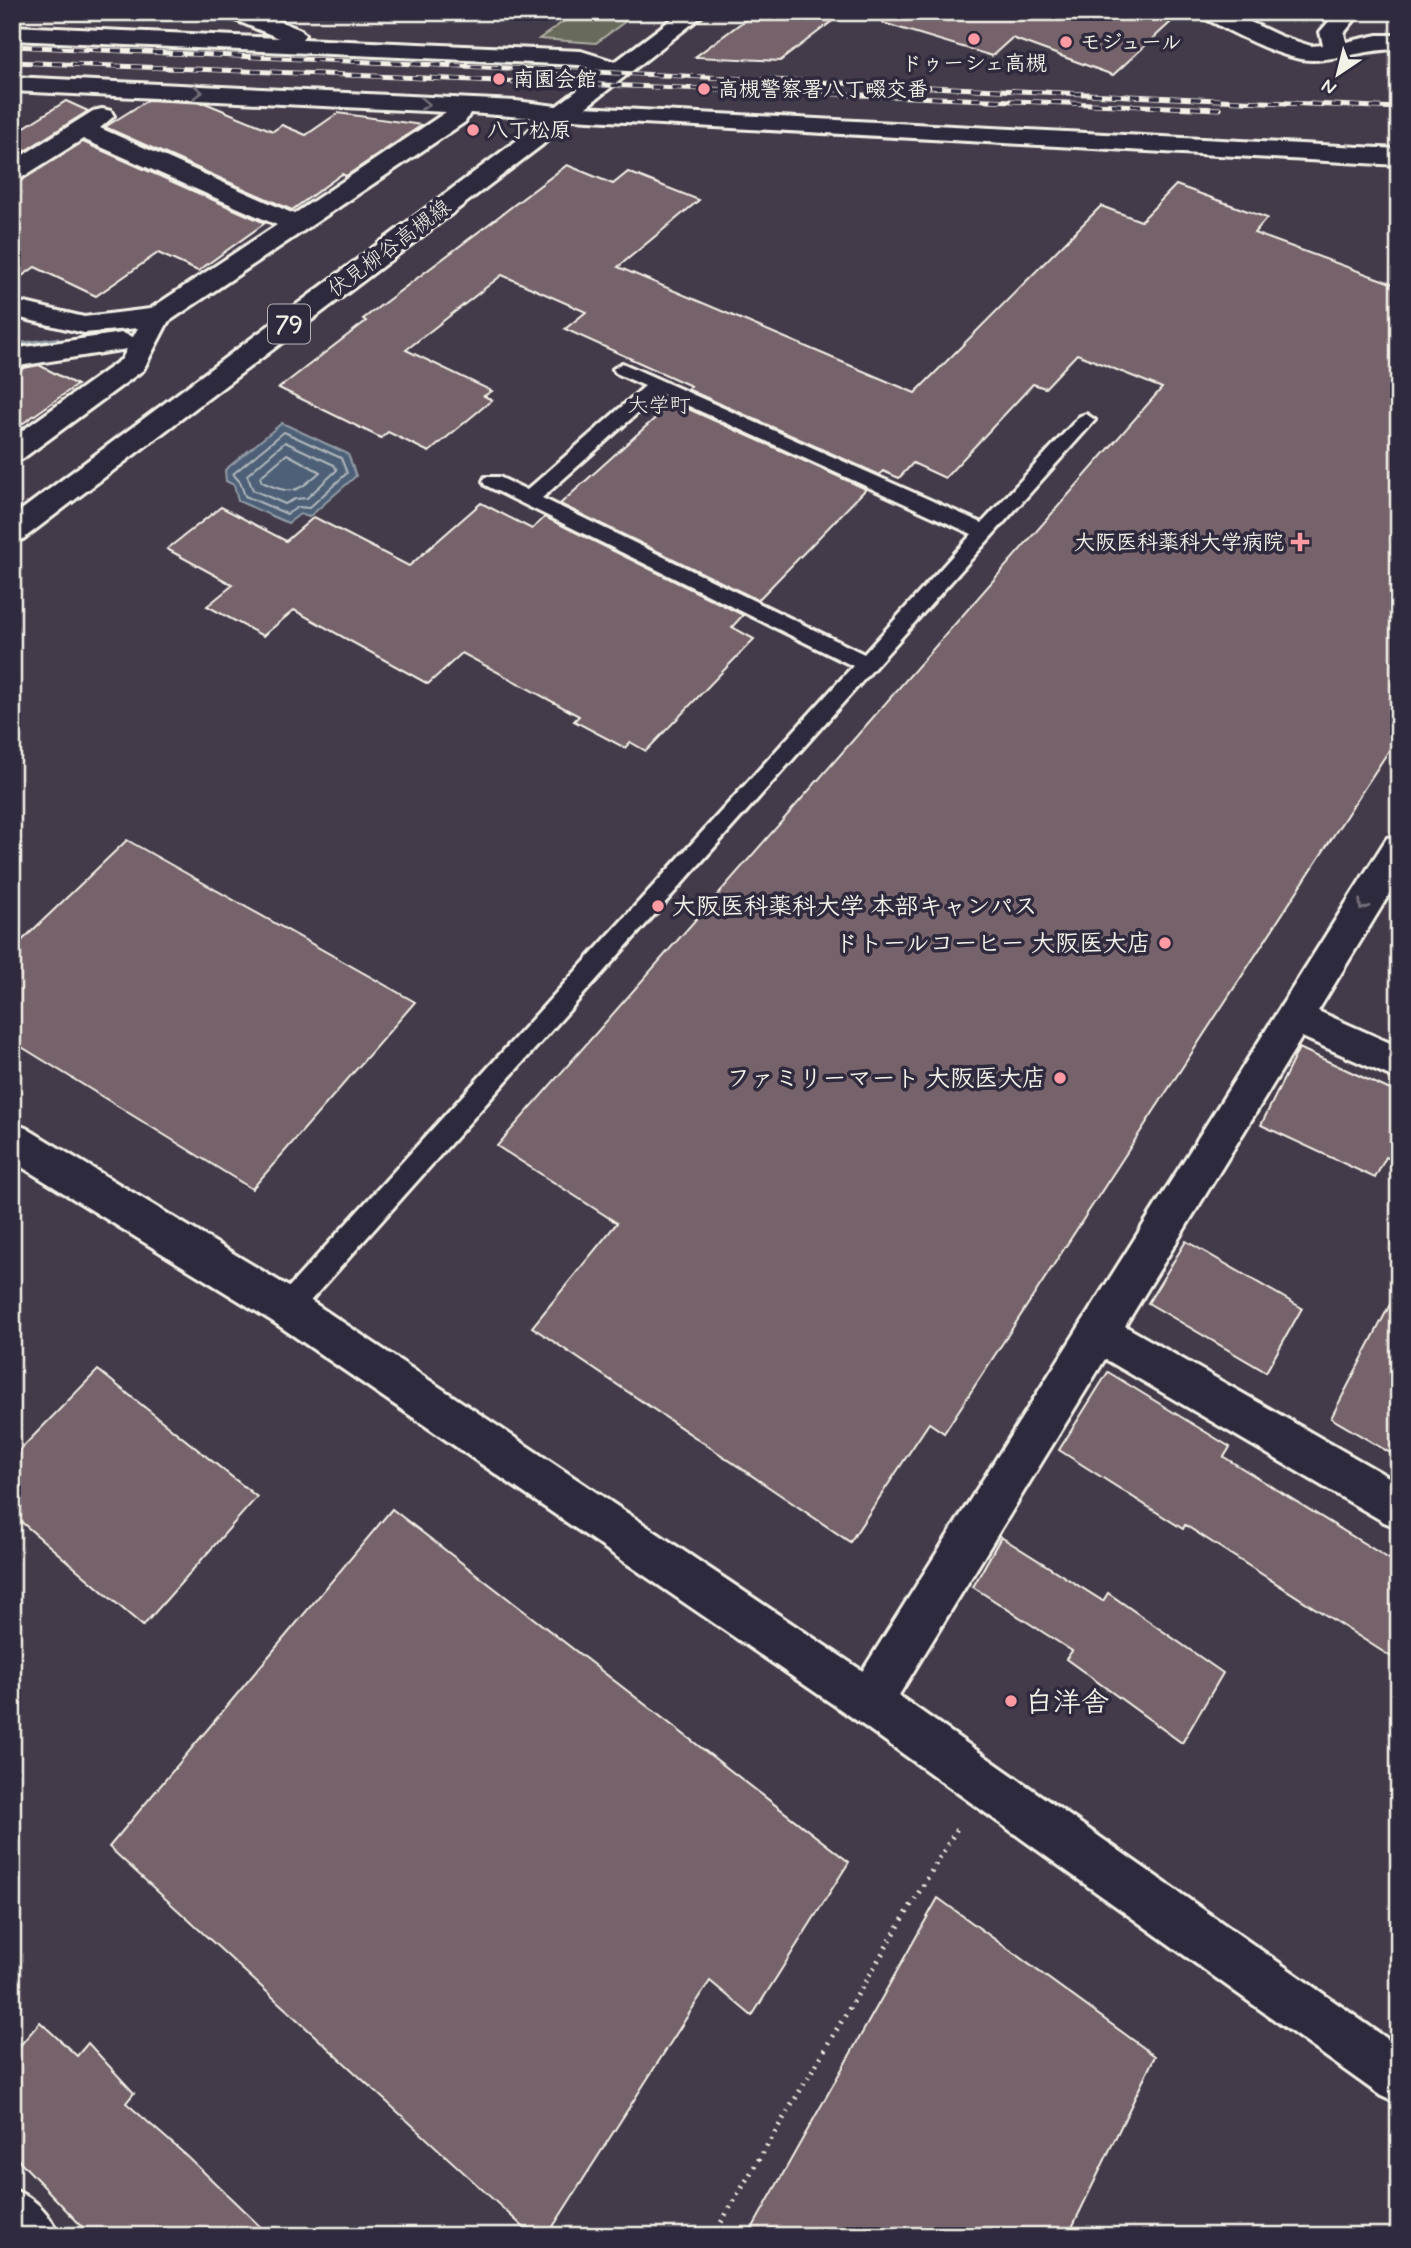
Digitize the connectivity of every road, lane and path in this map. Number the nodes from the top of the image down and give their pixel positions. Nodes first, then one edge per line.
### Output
1 (236, 12) edge
2 (696, 12) edge
3 (1210, 12) edge
4 (1350, 12) edge
5 (277, 18) edge
6 (12, 33) edge
7 (1399, 42) edge
8 (289, 44) junction
9 (1336, 51) junction
10 (618, 70) junction
11 (12, 84) edge
12 (130, 89) junction
13 (460, 106) junction
14 (564, 113) junction
15 (82, 129) junction
16 (1399, 157) edge
17 (12, 173) edge
18 (298, 225) junction
19 (12, 308) edge
20 (151, 328) junction
21 (12, 358) edge
22 (622, 369) dead end
23 (658, 385) junction
24 (1086, 420) dead end
25 (12, 452) edge
26 (492, 481) dead end
27 (529, 499) junction
28 (12, 532) edge
29 (985, 532) junction
30 (867, 664) junction
31 (1399, 848) edge
32 (1294, 1017) junction
33 (1399, 1064) edge
34 (12, 1140) edge
35 (287, 1308) junction
36 (1098, 1332) junction
37 (1399, 1507) edge
38 (869, 1702) junction
39 (983, 1784) junction
40 (1399, 2078) edge
41 (12, 2216) edge
42 (32, 2236) edge
43 (713, 2236) edge

1 - 5 street
2 - 10 street, 伏見柳谷高槻線 / 79
3 - 9 street
4 - 9 street
5 - 8 street
6 - 8 street
7 - 9 street
8 - 10 street
10 - 14 street, 伏見柳谷高槻線 / 79
11 - 12 street
12 -> 13 street
12 - 15 street
13 - 14 street
13 - 18 street
14 - 16 street
14 - 28 street, 伏見柳谷高槻線 / 79
15 - 17 street
15 - 18 street
18 - 20 street
19 - 20 street
20 - 21 street
20 - 25 street
22 - 23 lane
23 - 27 lane
23 - 29 lane
24 - 29 lane
26 - 27 lane
27 - 30 lane
29 - 30 lane
30 - 35 lane
31 -> 32 street
32 - 33 street
32 - 36 street
32 - 38 street
34 - 35 street
35 - 38 street
36 - 37 street
36 - 38 street
38 - 39 street
39 - 40 street
39 - 43 path
41 - 42 street

